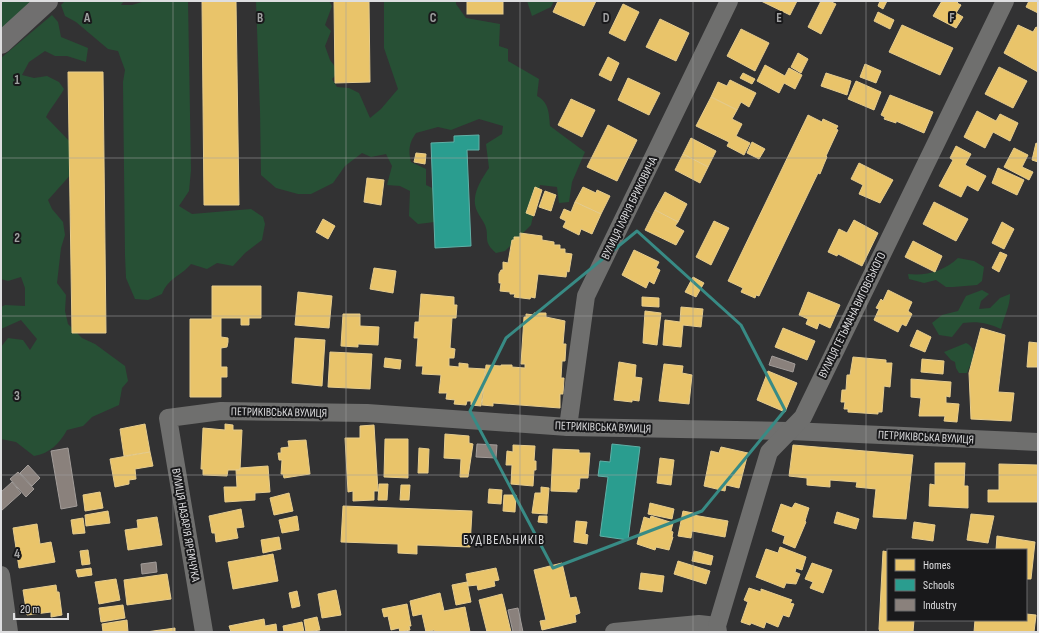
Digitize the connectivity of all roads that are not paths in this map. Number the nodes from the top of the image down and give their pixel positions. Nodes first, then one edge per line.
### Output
1 (48, 1) edge
2 (729, 1) edge
3 (1005, 1) edge
4 (1, 43) edge
5 (168, 418) joint
6 (568, 427) junction
7 (790, 431) junction
8 (1038, 442) edge
9 (1, 575) edge
10 (718, 629) edge
11 (9, 632) edge
12 (204, 632) edge
13 (614, 632) edge

1 - 4 main road
2 - 6 street, ВУЛИЦЯ ІЛЯРІЯ БРИКОВИЧА
3 - 7 street, ВУЛИЦЯ ГЕТЬМАНА ВИГОВСЬКОГО
5 - 6 street, ПЕТРИКІВСЬКА ВУЛИЦЯ
5 - 12 street, ВУЛИЦЯ НАЗАРІЯ ЯРЕМЧУКА
6 - 7 street, ПЕТРИКІВСЬКА ВУЛИЦЯ
7 - 8 street, ПЕТРИКІВСЬКА ВУЛИЦЯ
7 - 10 street, ВУЛИЦЯ ГЕТЬМАНА ВИГОВСЬКОГО
9 - 11 street
10 - 13 street

